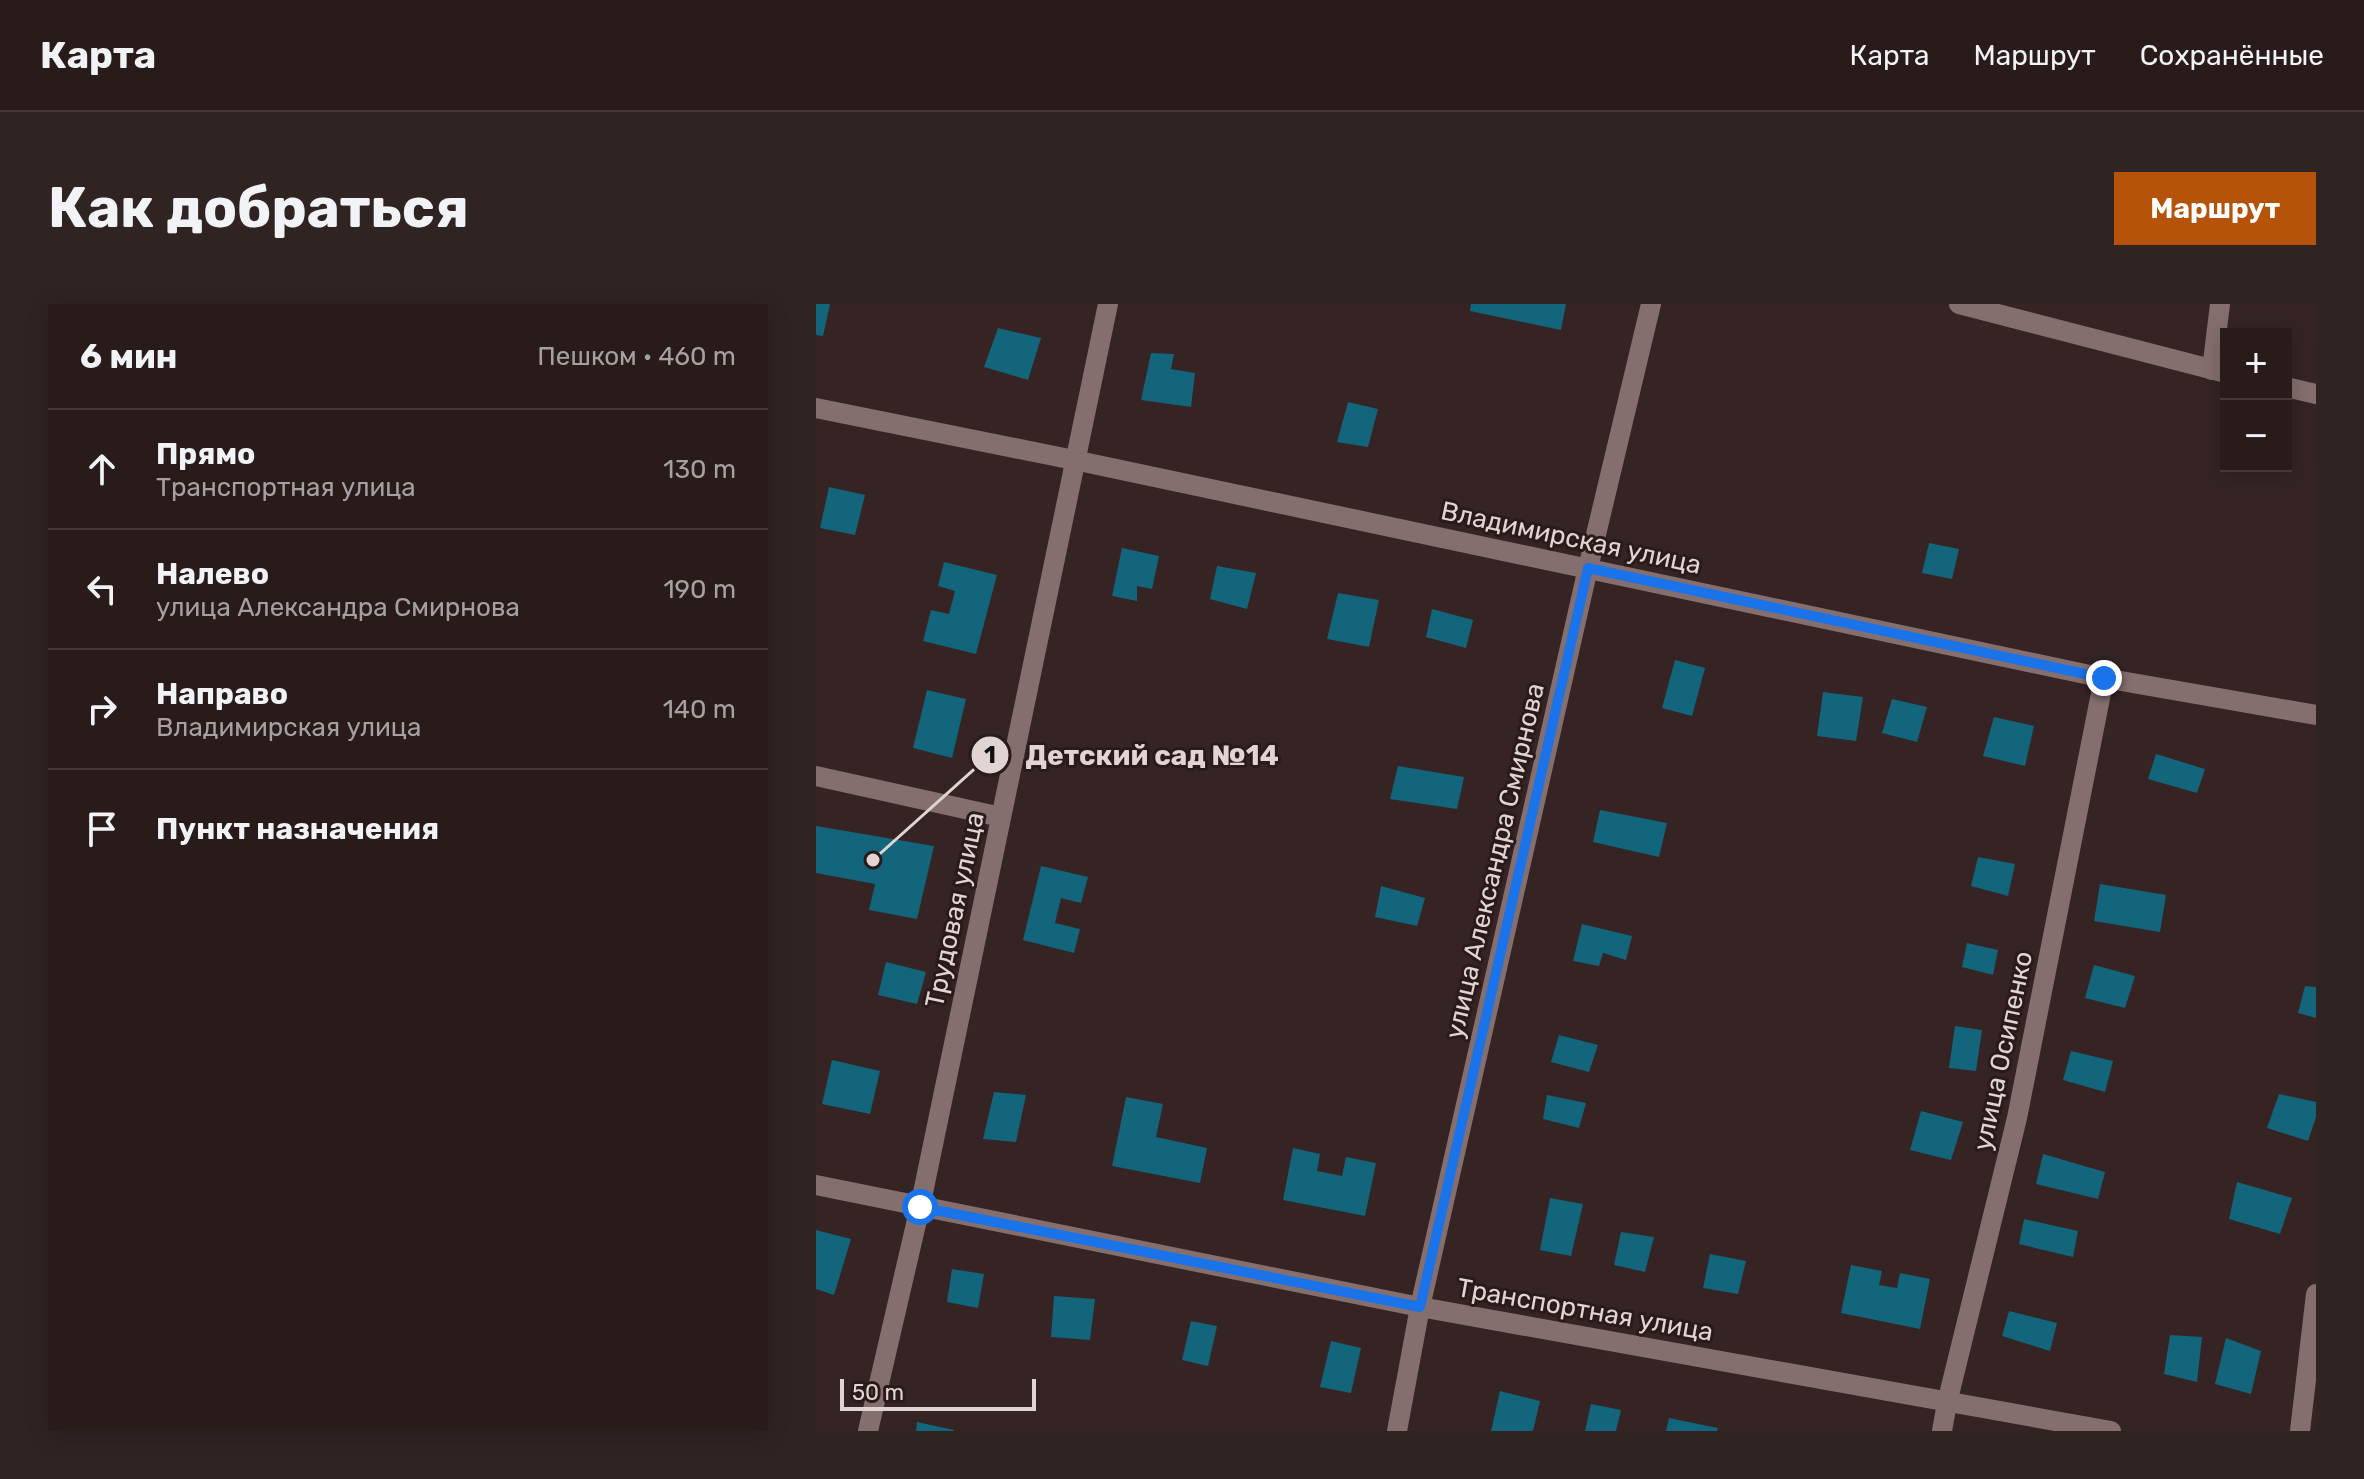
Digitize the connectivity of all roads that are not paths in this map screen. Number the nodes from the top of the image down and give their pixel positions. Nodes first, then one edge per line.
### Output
1 (1108, 304) edge
2 (1651, 304) edge
3 (1959, 304) edge
4 (2220, 304) edge
5 (2219, 371) edge
6 (2292, 388) edge
7 (2316, 394) edge
8 (816, 408) edge
9 (1074, 460) junction
10 (1588, 568) junction
11 (2104, 678) junction
12 (2316, 715) edge
13 (816, 776) edge
14 (1001, 817) junction
15 (816, 1185) edge
16 (920, 1207) junction
17 (2316, 1294) edge
18 (1420, 1307) junction
19 (1947, 1403) junction
20 (868, 1431) edge
21 (1397, 1431) edge
22 (1942, 1431) edge
23 (2111, 1431) edge
24 (2300, 1431) edge

1 - 9 street, Трудовая улица
2 - 10 street, улица Александра Смирнова
3 - 5 street
4 - 5 street
6 - 7 street
8 - 9 street, Владимирская улица
9 - 10 street, Владимирская улица
9 - 14 street, Трудовая улица
10 - 11 street, Владимирская улица
10 - 18 street, улица Александра Смирнова
11 - 12 street, Владимирская улица
11 - 19 street, улица Осипенко
13 - 14 street
14 - 16 street, Трудовая улица
15 - 16 street, Транспортная улица
16 - 18 street, Транспортная улица
16 - 20 street, Трудовая улица
17 - 24 street
18 - 19 street, Транспортная улица
18 - 21 street, улица Александра Смирнова
19 - 22 street, улица Осипенко
19 - 23 street, Транспортная улица

